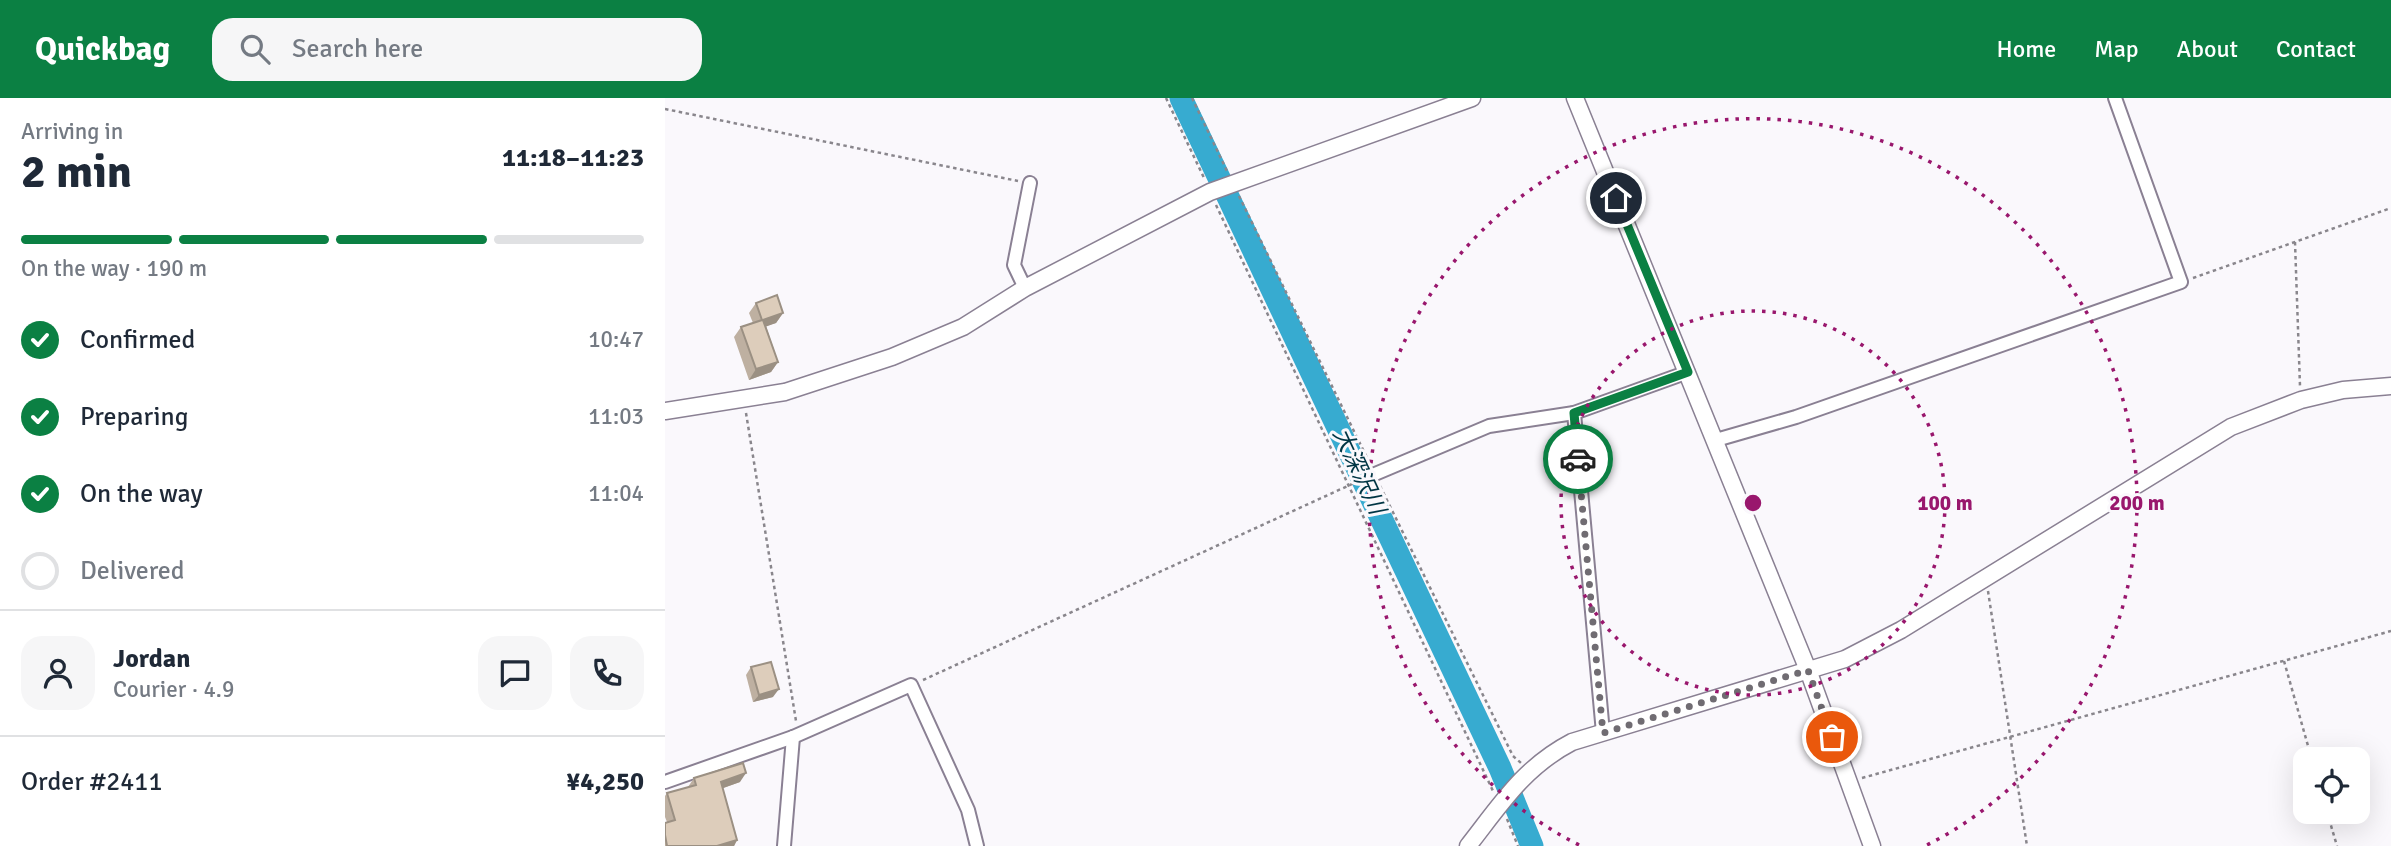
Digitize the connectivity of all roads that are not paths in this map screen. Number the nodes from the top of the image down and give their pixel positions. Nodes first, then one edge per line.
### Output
1 (1472, 98) edge
2 (1575, 98) edge
3 (2115, 98) edge
4 (1030, 183) road end
5 (1025, 288) junction
6 (1688, 372) junction
7 (2391, 386) edge
8 (665, 411) edge
9 (1574, 413) junction
10 (1716, 440) junction
11 (1375, 474) road end
12 (1808, 670) junction
13 (1603, 733) junction
14 (796, 736) junction
15 (665, 782) edge
16 (784, 846) edge
17 (977, 846) edge
18 (1468, 846) edge
19 (1872, 846) edge

1 - 5 street
2 - 6 street
3 - 10 street
4 - 5 street
5 - 8 street
6 - 9 street
6 - 10 street
7 - 12 street
9 - 11 street
9 - 13 street
10 - 12 street
12 - 13 street
12 - 19 street
13 - 18 street
14 - 15 street
14 - 16 street
14 - 17 street

